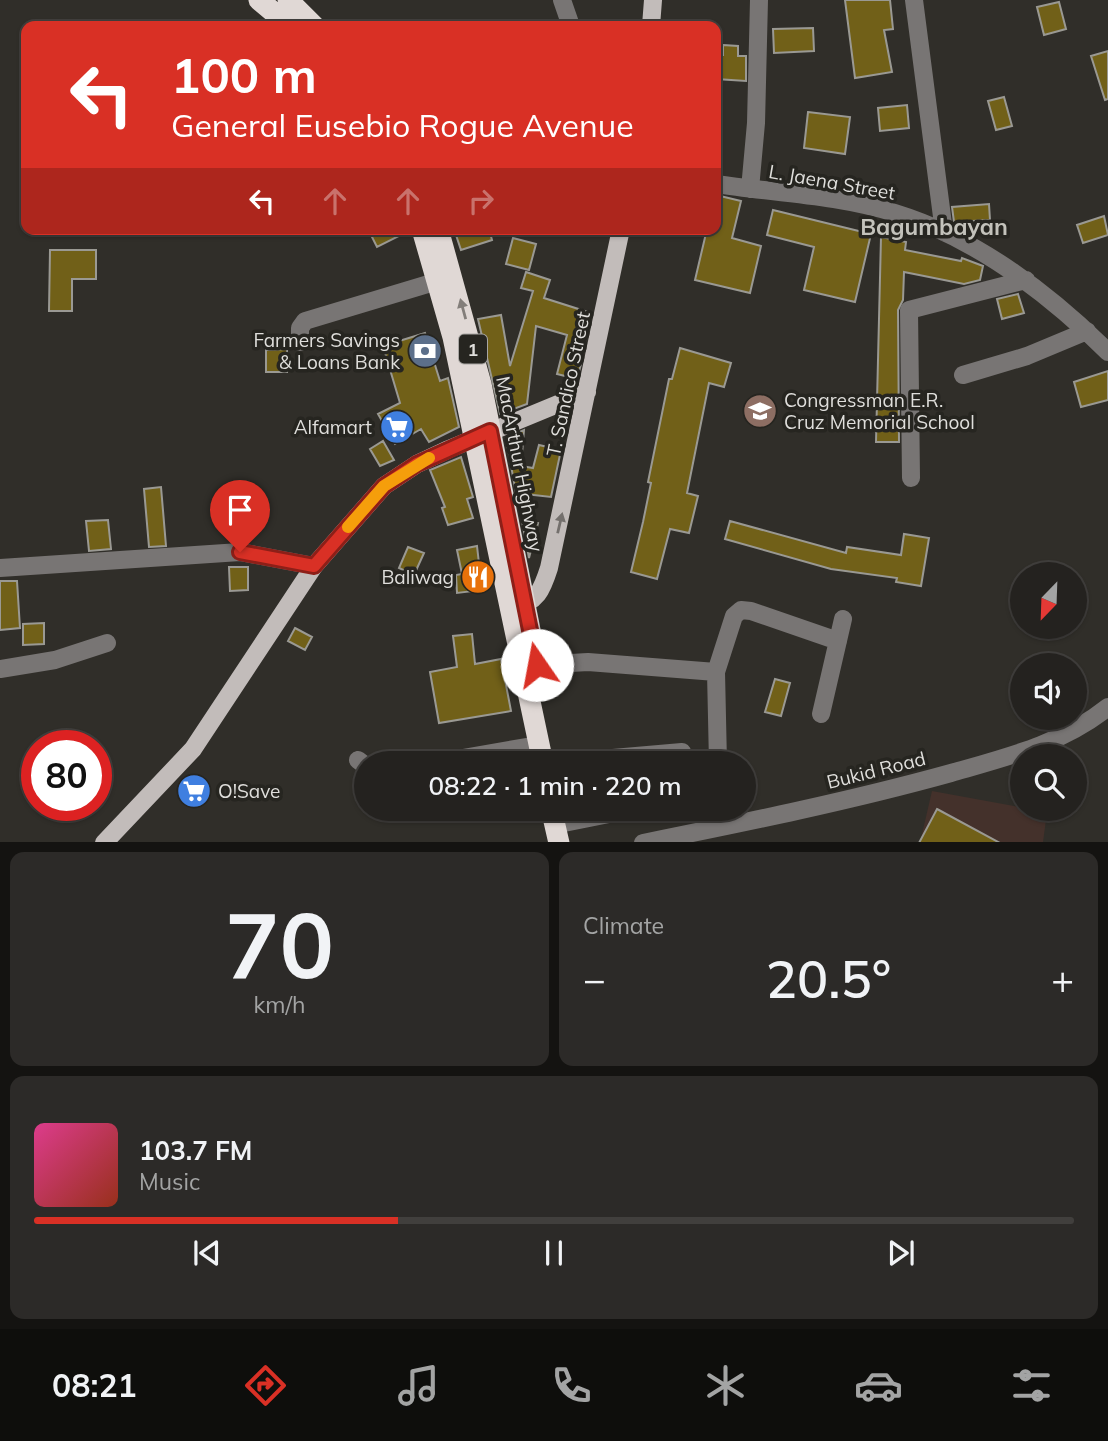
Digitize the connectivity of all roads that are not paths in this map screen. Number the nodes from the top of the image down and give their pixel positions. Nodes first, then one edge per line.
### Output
1 (260, 0) edge
2 (288, 0) edge
3 (562, 0) edge
4 (653, 0) edge
5 (759, 0) edge
6 (914, 0) edge
7 (283, 21) edge
8 (309, 21) edge
9 (569, 21) edge
10 (651, 21) edge
11 (721, 185) edge
12 (750, 189) junction
13 (944, 232) junction
14 (425, 235) edge
15 (439, 235) edge
16 (620, 235) edge
17 (446, 279) junction
18 (1026, 280) junction
19 (1087, 331) junction
20 (300, 342) dead end
21 (1108, 352) edge
22 (963, 375) dead end
23 (587, 393) junction
24 (482, 435) junction
25 (911, 478) dead end
26 (314, 566) junction
27 (0, 568) edge
28 (517, 606) junction
29 (843, 619) dead end
30 (838, 641) junction
31 (107, 643) dead end
32 (537, 665) junction
33 (0, 669) edge
34 (716, 672) junction
35 (1108, 707) edge
36 (533, 711) junction
37 (821, 714) dead end
38 (540, 751) edge
39 (718, 751) edge
40 (575, 821) edge
41 (720, 821) edge
42 (555, 825) edge
43 (720, 827) junction
44 (104, 842) edge
45 (643, 842) edge

1 - 7 highway
2 - 8 highway
3 - 9 street
4 - 10 main road
5 - 12 street
6 - 13 street
11 - 12 street, L. Jaena Street
12 - 13 street, L. Jaena Street
13 - 18 street, L. Jaena Street
14 - 17 highway, MacArthur Highway / 1
15 - 17 highway, MacArthur Highway / 1
16 - 23 main road, T. Sandico Street
17 - 20 street
17 - 24 highway, MacArthur Highway / 1
18 - 19 street, L. Jaena Street
18 - 25 street
19 - 21 street, L. Jaena Street
19 - 22 street
23 - 24 main road
28 -> 23 main road, T. Sandico Street
24 - 26 main road
24 - 28 highway, MacArthur Highway / 1
26 - 27 street
26 - 44 main road
28 - 32 highway, MacArthur Highway / 1
28 - 36 highway, MacArthur Highway / 1
29 - 30 street
30 - 34 street
30 - 37 street
31 - 33 street
32 - 34 street
32 - 36 highway, MacArthur Highway / 1
34 - 39 street
35 - 43 street, Bukid Road
36 - 38 highway, MacArthur Highway / 1
40 - 42 street
41 - 43 street
43 - 45 street, Bukid Road

